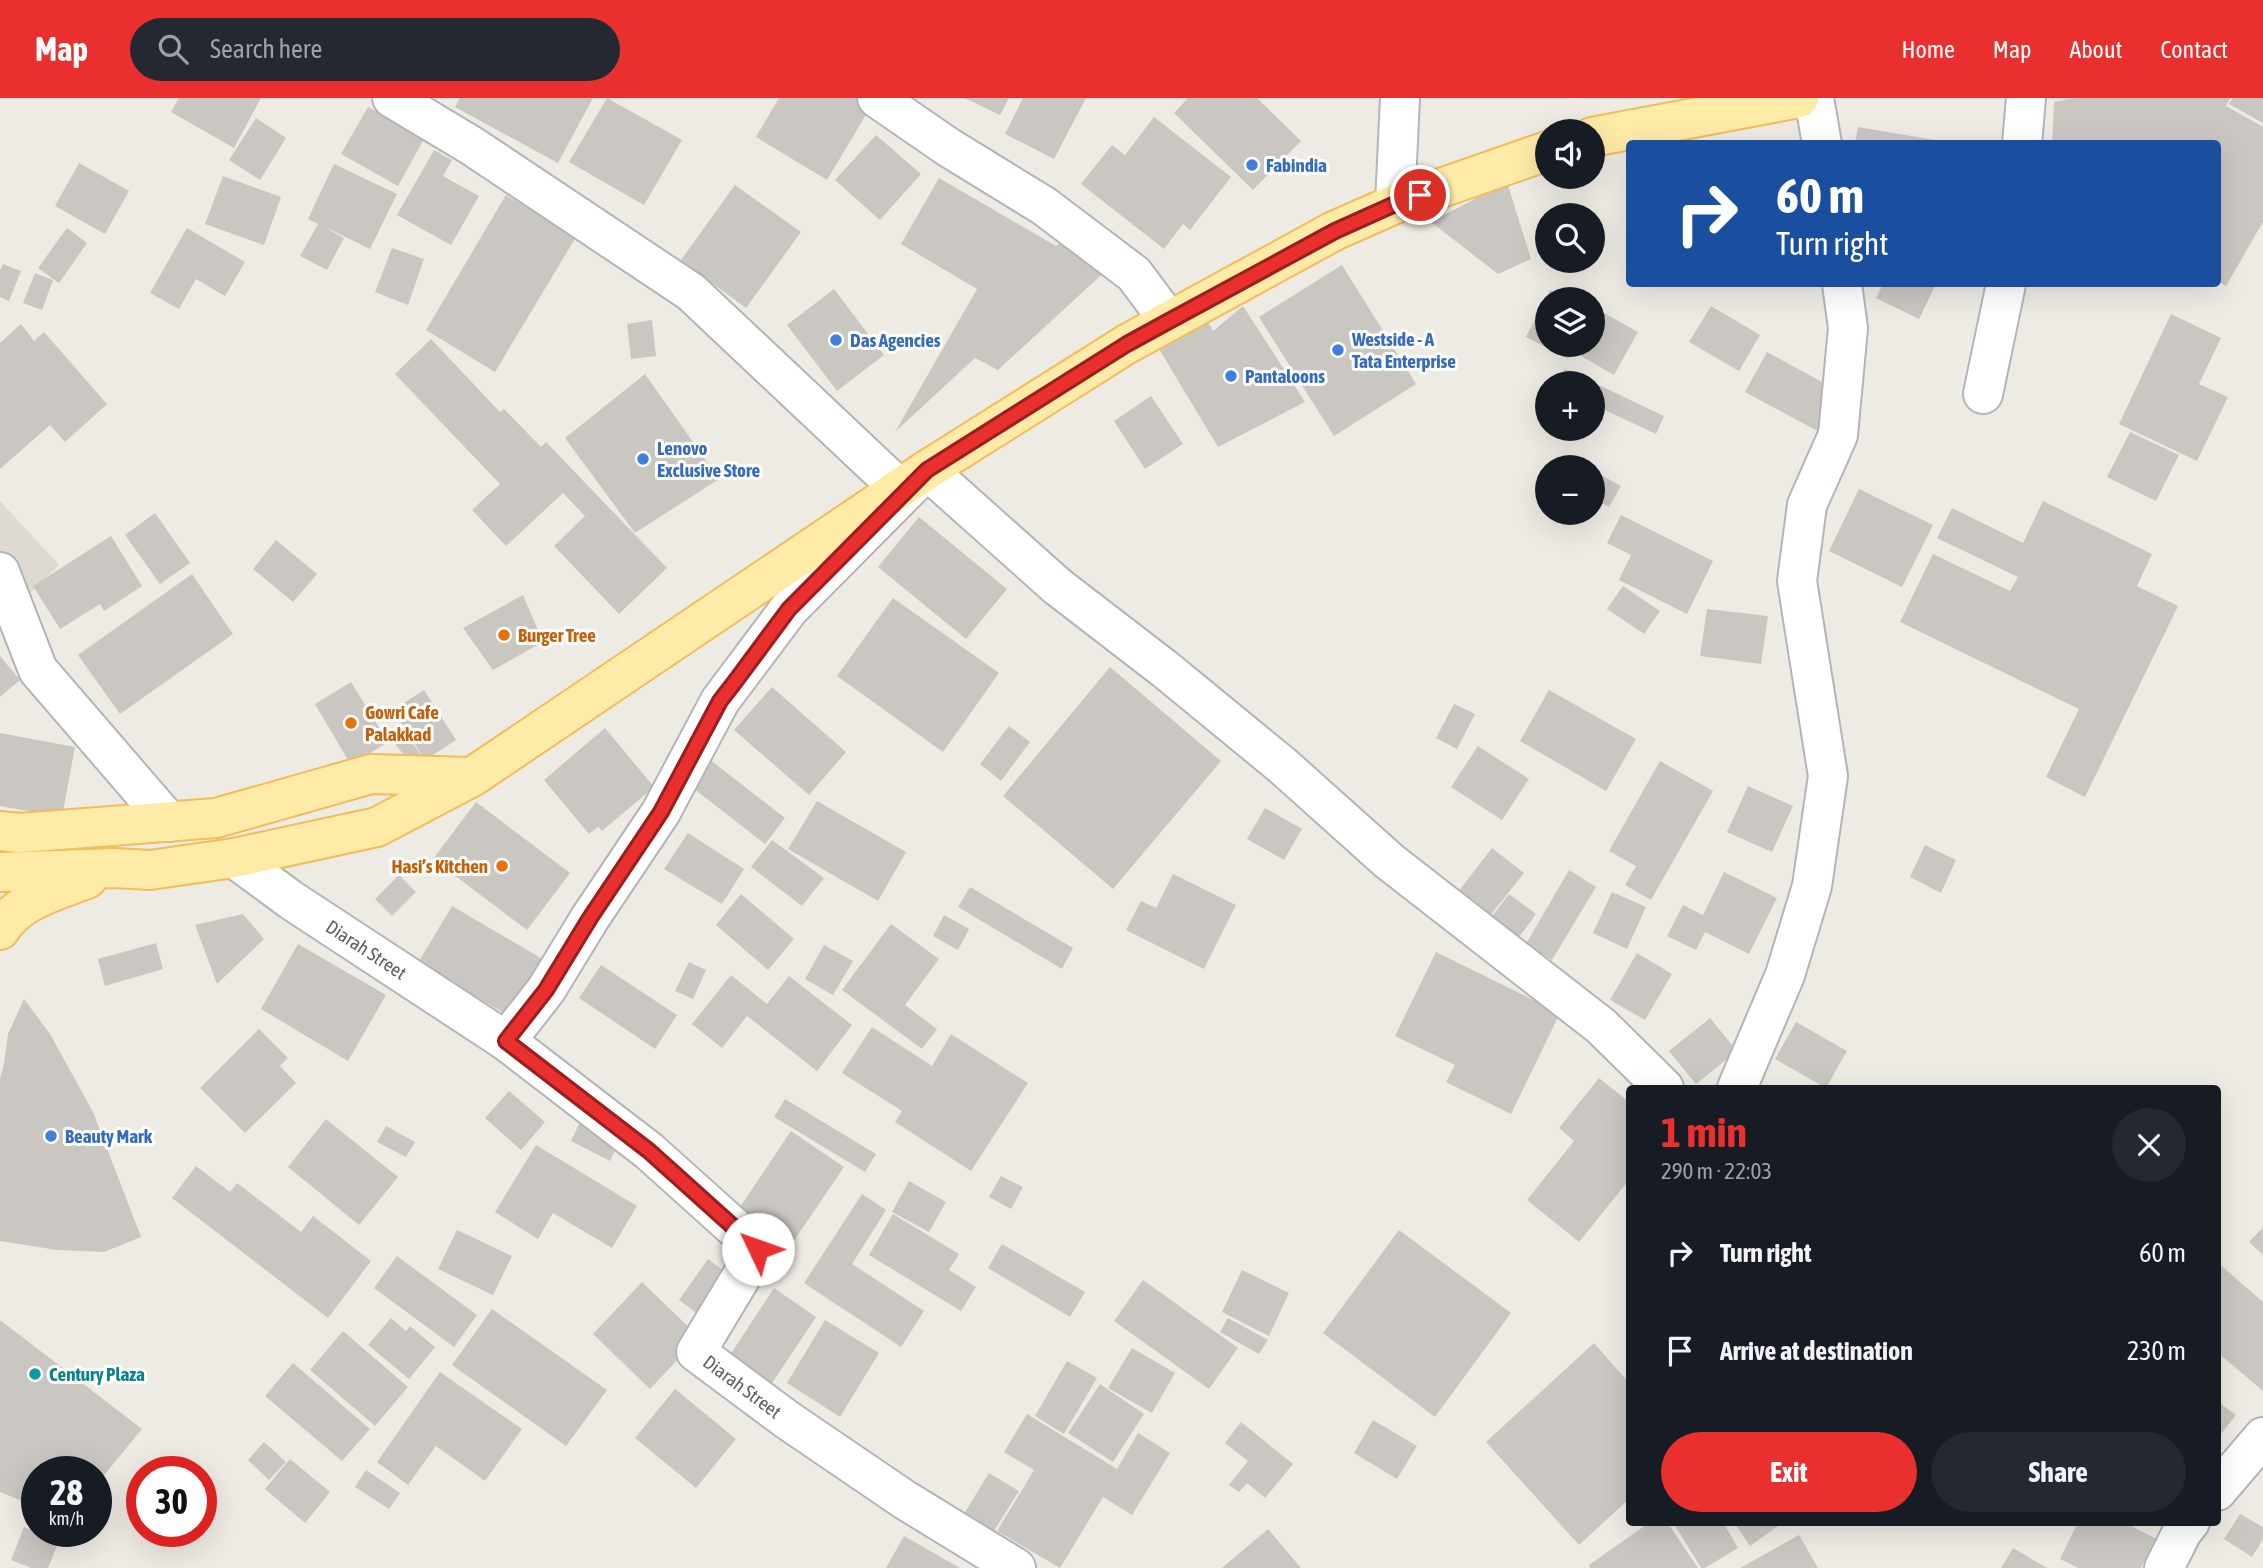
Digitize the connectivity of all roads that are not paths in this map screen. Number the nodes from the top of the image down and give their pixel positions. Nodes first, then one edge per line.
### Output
1 (392, 98) edge
2 (877, 98) edge
3 (1400, 98) edge
4 (1799, 98) edge
5 (1814, 98) edge
6 (2026, 98) edge
7 (1605, 135) edge
8 (1821, 140) edge
9 (2022, 140) edge
10 (1535, 155) edge
11 (1395, 204) junction
12 (1842, 287) edge
13 (2005, 287) edge
14 (1169, 321) junction
15 (1983, 394) dead end
16 (913, 479) junction
17 (0, 572) edge
18 (472, 777) junction
19 (169, 822) junction
20 (0, 831) edge
21 (234, 858) junction
22 (115, 868) junction
23 (0, 872) edge
24 (0, 930) edge
25 (506, 1041) junction
26 (1661, 1085) edge
27 (1738, 1085) edge
28 (2263, 1437) edge
29 (2221, 1486) edge
30 (2180, 1526) edge
31 (1016, 1568) edge
32 (2164, 1568) edge

1 - 16 street
2 - 14 street
3 - 11 street
4 - 7 main road
5 - 8 street
6 - 9 street
10 - 11 main road
11 - 14 main road
12 - 27 street
13 - 15 street
14 - 16 main road
16 - 18 main road
16 - 25 street
16 - 26 street
17 - 19 street
18 - 19 main road
18 - 21 main road
19 - 20 main road
21 - 22 main road
21 - 25 street, Diarah Street
22 - 23 main road
22 - 24 main road
25 - 31 street, Diarah Street
28 - 29 street
30 - 32 street

